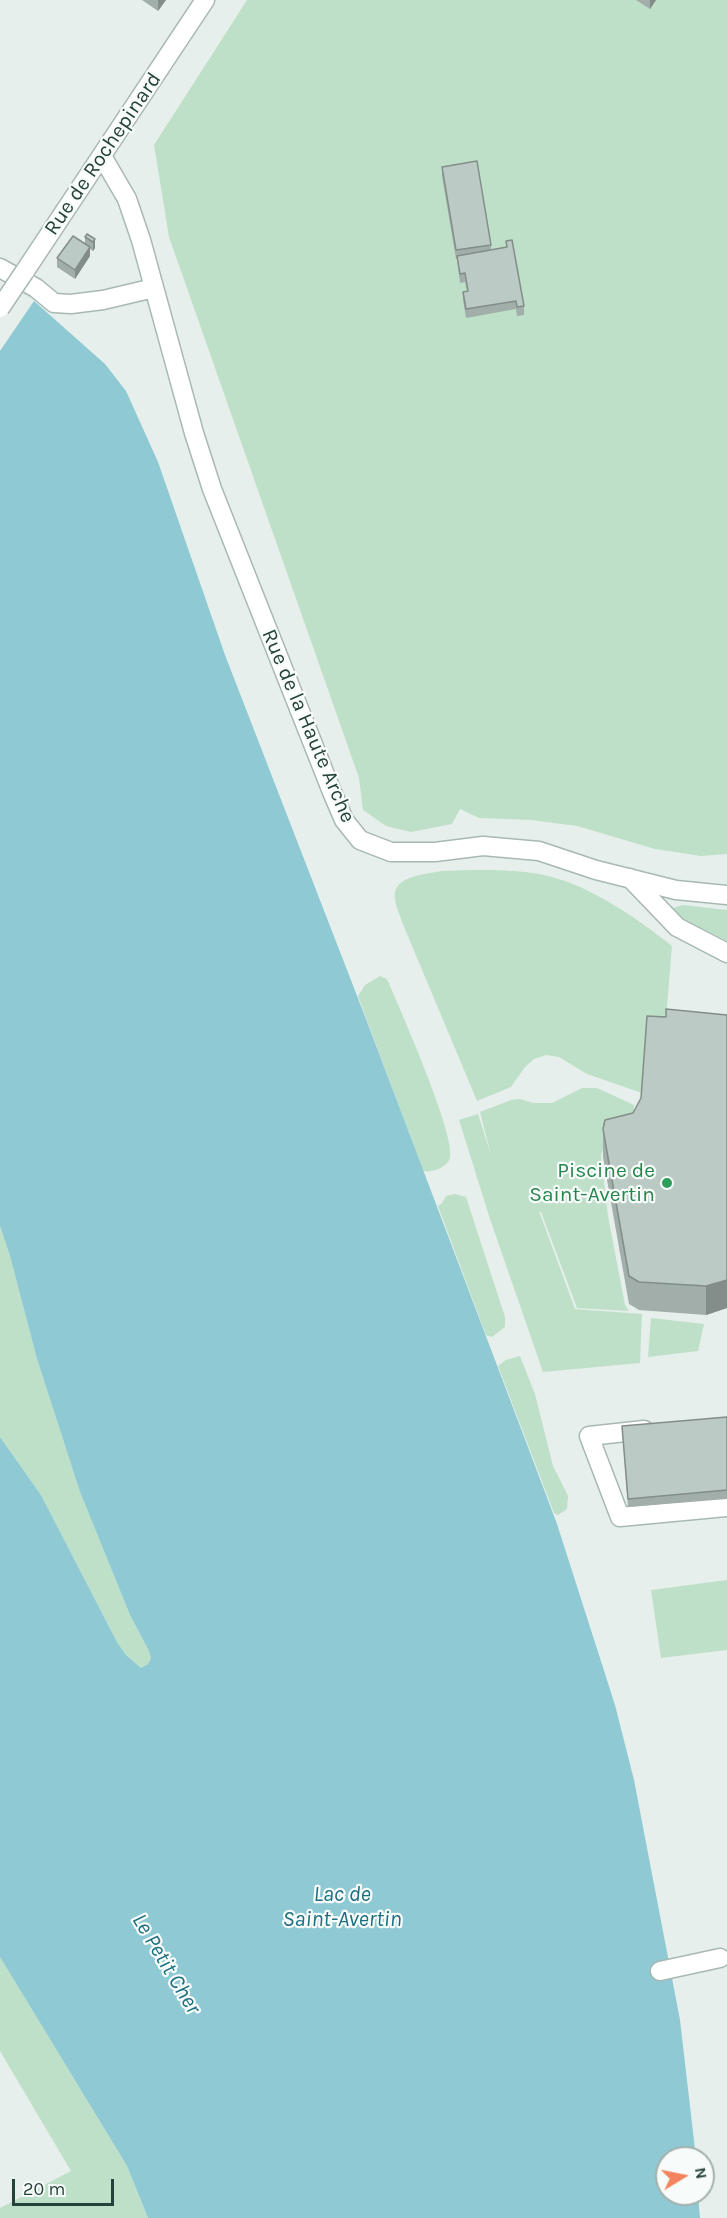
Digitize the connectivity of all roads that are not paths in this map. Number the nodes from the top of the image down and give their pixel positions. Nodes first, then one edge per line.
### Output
1 (205, 0) edge
2 (102, 156) junction
3 (0, 268) edge
4 (154, 288) junction
5 (0, 308) edge
6 (630, 878) junction
7 (727, 895) edge
8 (727, 953) edge
9 (658, 1429) edge
10 (727, 1507) edge
11 (720, 1958) dead end
12 (660, 1971) dead end

1 - 2 street, Rue de Rochepinard
2 - 4 street, Rue de la Haute Arche
2 - 5 street, Rue de Rochepinard, bridge
3 - 4 street
4 - 6 street, Rue de la Haute Arche
6 - 7 street, Rue de la Haute Arche
6 - 8 street
9 - 10 street
11 - 12 street

